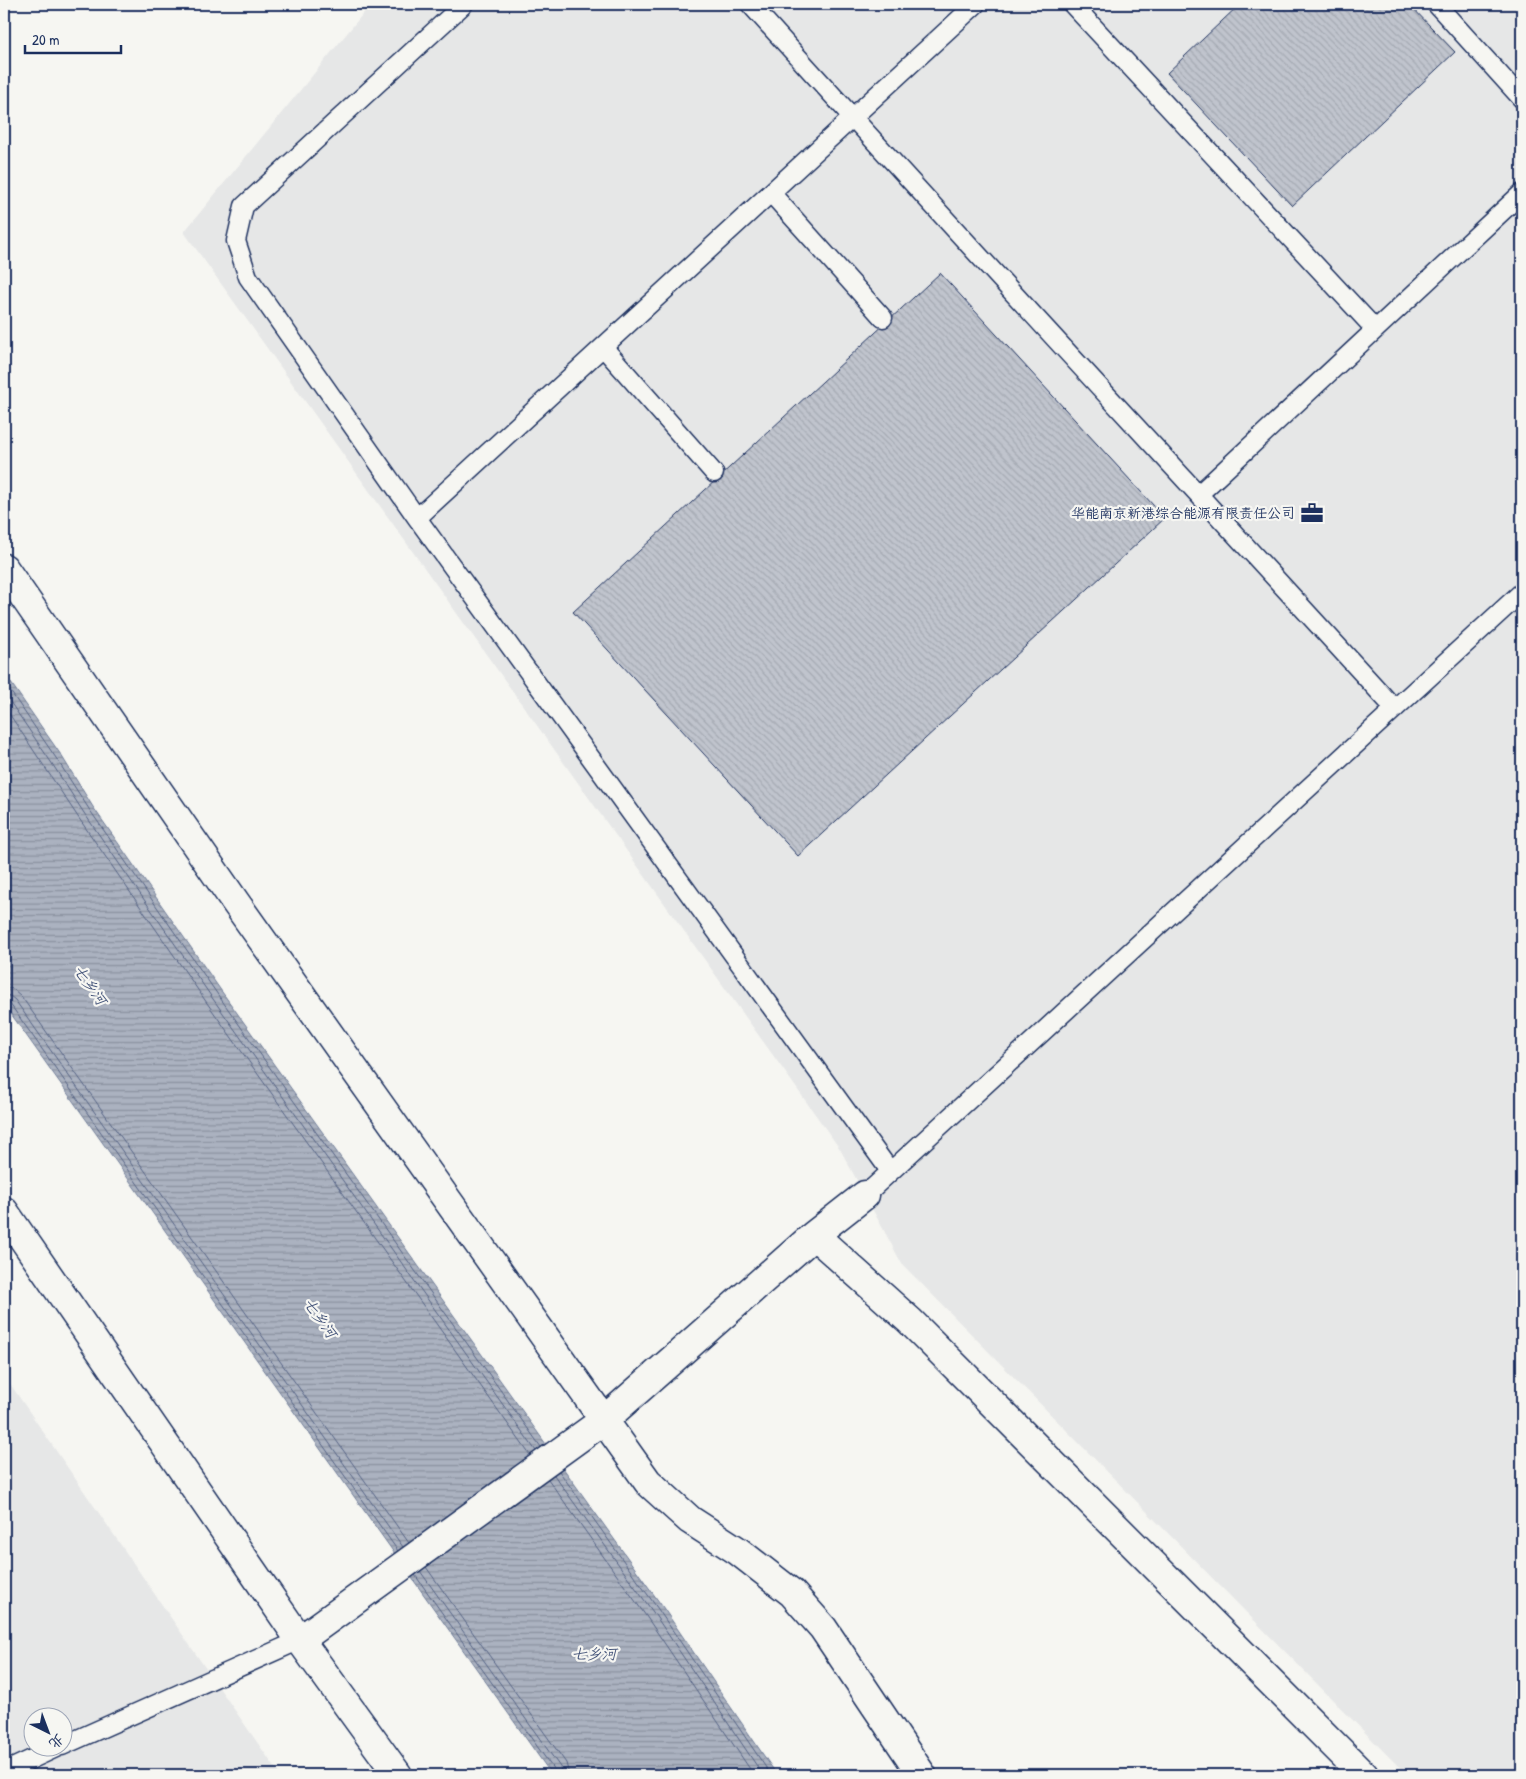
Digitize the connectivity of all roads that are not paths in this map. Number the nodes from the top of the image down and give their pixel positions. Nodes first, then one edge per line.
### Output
1 (464, 4) edge
2 (750, 4) edge
3 (976, 4) edge
4 (1072, 4) edge
5 (1436, 4) edge
6 (1522, 99) edge
7 (852, 118) junction
8 (770, 193) junction
9 (1522, 193) edge
10 (883, 318) dead end
11 (1375, 329) junction
12 (603, 347) junction
13 (714, 474) dead end
14 (1200, 494) junction
15 (417, 518) junction
16 (4, 568) edge
17 (1522, 592) edge
18 (1395, 709) junction
19 (890, 1171) junction
20 (865, 1195) joint
21 (4, 1212) edge
22 (814, 1235) junction
23 (604, 1420) junction
24 (300, 1640) junction
25 (72, 1741) edge
26 (39, 1756) edge
27 (4, 1772) edge
28 (398, 1775) edge
29 (922, 1775) edge
30 (1364, 1775) edge

1 - 15 lane
2 - 7 lane
3 - 7 lane
4 - 11 lane
5 - 6 lane
7 - 8 lane
7 - 14 lane
8 - 10 lane
8 - 12 lane
9 - 11 lane
11 - 14 lane
12 - 13 lane
12 - 15 lane
14 - 18 lane
15 - 19 lane
16 - 23 street
17 - 18 lane
18 - 19 lane
19 - 20 lane
20 - 22 street
21 - 24 street
22 - 23 street
22 - 30 street
23 - 24 street
23 - 29 street
24 - 25 lane
24 - 28 street
26 - 27 lane

